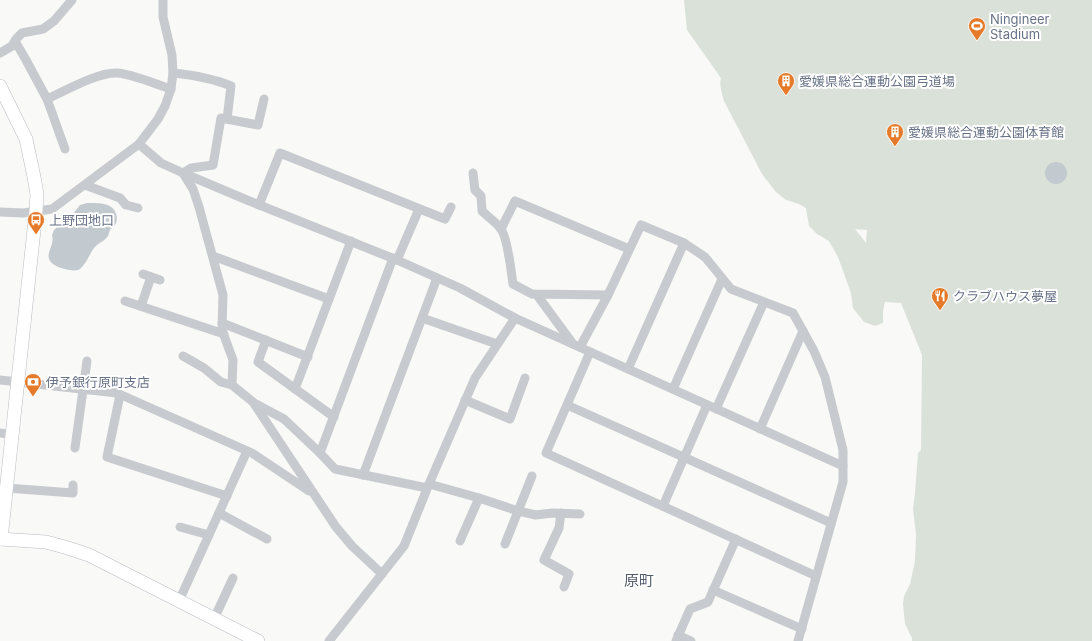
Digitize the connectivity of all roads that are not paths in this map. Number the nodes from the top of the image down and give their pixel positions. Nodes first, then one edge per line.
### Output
1 (72, 0) edge
2 (163, 0) edge
3 (15, 41) junction
4 (0, 53) edge
5 (173, 73) junction
6 (0, 86) edge
7 (171, 89) junction
8 (47, 99) junction
9 (264, 99) dead end
10 (227, 119) junction
11 (139, 144) junction
12 (65, 149) dead end
13 (182, 173) junction
14 (473, 173) dead end
15 (85, 185) junction
16 (259, 205) junction
17 (451, 207) dead end
18 (138, 208) dead end
19 (419, 209) junction
20 (0, 212) edge
21 (36, 212) junction
22 (501, 229) junction
23 (351, 241) junction
24 (684, 243) junction
25 (629, 249) junction
26 (213, 256) junction
27 (395, 259) junction
28 (151, 277) dead end
29 (437, 278) junction
30 (722, 279) junction
31 (537, 294) junction
32 (608, 295) junction
33 (329, 299) junction
34 (125, 301) dead end
35 (764, 302) junction
36 (141, 306) junction
37 (422, 318) junction
38 (515, 318) junction
39 (222, 323) junction
40 (803, 331) junction
41 (224, 334) junction
42 (266, 340) junction
43 (497, 344) junction
44 (577, 346) junction
45 (590, 352) junction
46 (182, 356) dead end
47 (308, 357) junction
48 (87, 361) dead end
49 (628, 369) junction
50 (525, 378) dead end
51 (0, 380) edge
52 (18, 383) junction
53 (232, 385) junction
54 (295, 389) junction
55 (672, 389) junction
56 (84, 390) junction
57 (120, 395) junction
58 (465, 400) junction
59 (253, 402) junction
60 (567, 405) junction
61 (707, 405) junction
62 (716, 409) junction
63 (334, 417) junction
64 (760, 429) junction
65 (6, 434) edge
66 (75, 448) dead end
67 (247, 451) junction
68 (320, 453) junction
69 (684, 457) junction
70 (843, 466) junction
71 (363, 475) junction
72 (532, 476) dead end
73 (73, 485) dead end
74 (428, 486) junction
75 (7, 488) junction
76 (314, 494) junction
77 (227, 496) junction
78 (480, 498) junction
79 (662, 506) junction
80 (518, 511) junction
81 (219, 513) junction
82 (561, 514) junction
83 (580, 514) dead end
84 (831, 523) junction
85 (180, 527) dead end
86 (209, 536) junction
87 (1, 539) edge
88 (267, 539) dead end
89 (736, 539) junction
90 (460, 541) dead end
91 (505, 544) dead end
92 (382, 574) junction
93 (816, 576) junction
94 (233, 578) dead end
95 (564, 587) dead end
96 (713, 590) junction
97 (179, 601) junction
98 (214, 619) junction
99 (802, 629) junction
100 (677, 638) edge
101 (258, 641) edge
102 (329, 641) edge
103 (691, 641) edge
104 (798, 641) edge

1 - 3 street
2 - 5 street
3 - 4 street
3 - 8 street
5 - 7 street
5 - 10 street
6 - 21 street
7 - 8 street
7 - 11 street
8 - 12 street
9 - 10 street
10 - 13 street
11 - 13 street
11 - 15 street
13 - 16 street
13 - 26 street
14 - 22 street
15 - 18 street
15 - 21 street
16 - 19 street
16 - 23 street
17 - 19 street
19 - 27 street
20 - 21 street
21 - 52 street
22 - 25 street
22 - 31 street
23 - 27 street
23 - 33 street
24 - 25 street
24 - 30 street
24 - 49 street
25 - 32 street
26 - 33 street
26 - 39 street
27 - 29 street
27 - 63 street
28 - 36 street
29 - 37 street
29 - 38 street
30 - 35 street
30 - 55 street
31 - 32 street
31 - 44 street
32 - 44 street
33 - 47 street
34 - 36 street
35 - 40 street
35 - 62 street
36 - 41 street
37 - 43 street
37 - 71 street
38 - 43 street
38 - 44 street
39 - 41 street
39 - 42 street
40 - 64 street
40 - 70 street
41 - 53 street
42 - 47 street
42 - 54 street
43 - 58 street
44 - 45 street
45 - 49 street
45 - 60 street
46 - 53 street
47 - 54 street
48 - 56 street
49 - 55 street
50 - 58 street
51 - 52 street
52 - 56 street
52 - 65 street
53 - 59 street
54 - 63 street
55 - 61 street
56 - 57 street
56 - 66 street
57 - 67 street
57 - 77 street
58 - 74 street
59 - 68 street
59 - 76 street
60 - 69 street
60 - 79 street
61 - 62 street
61 - 69 street
62 - 64 street
63 - 68 street
64 - 70 street
65 - 75 street
67 - 76 street
67 - 77 street
68 - 71 street
69 - 79 street
69 - 84 street
70 - 84 street
71 - 74 street
72 - 80 street
73 - 75 street
74 - 78 street
74 - 92 street
75 - 87 street
76 - 92 street
77 - 81 street
78 - 80 street
78 - 90 street
79 - 89 street
80 - 82 street
80 - 91 street
81 - 86 street
81 - 88 street
82 - 83 street
82 - 95 street
84 - 93 street
85 - 86 street
86 - 97 street
87 - 97 street
89 - 93 street
89 - 96 street
92 - 102 street
93 - 99 street
94 - 98 street
96 - 99 street
96 - 100 street
97 - 98 street
98 - 101 street
99 - 104 street
100 - 103 street

